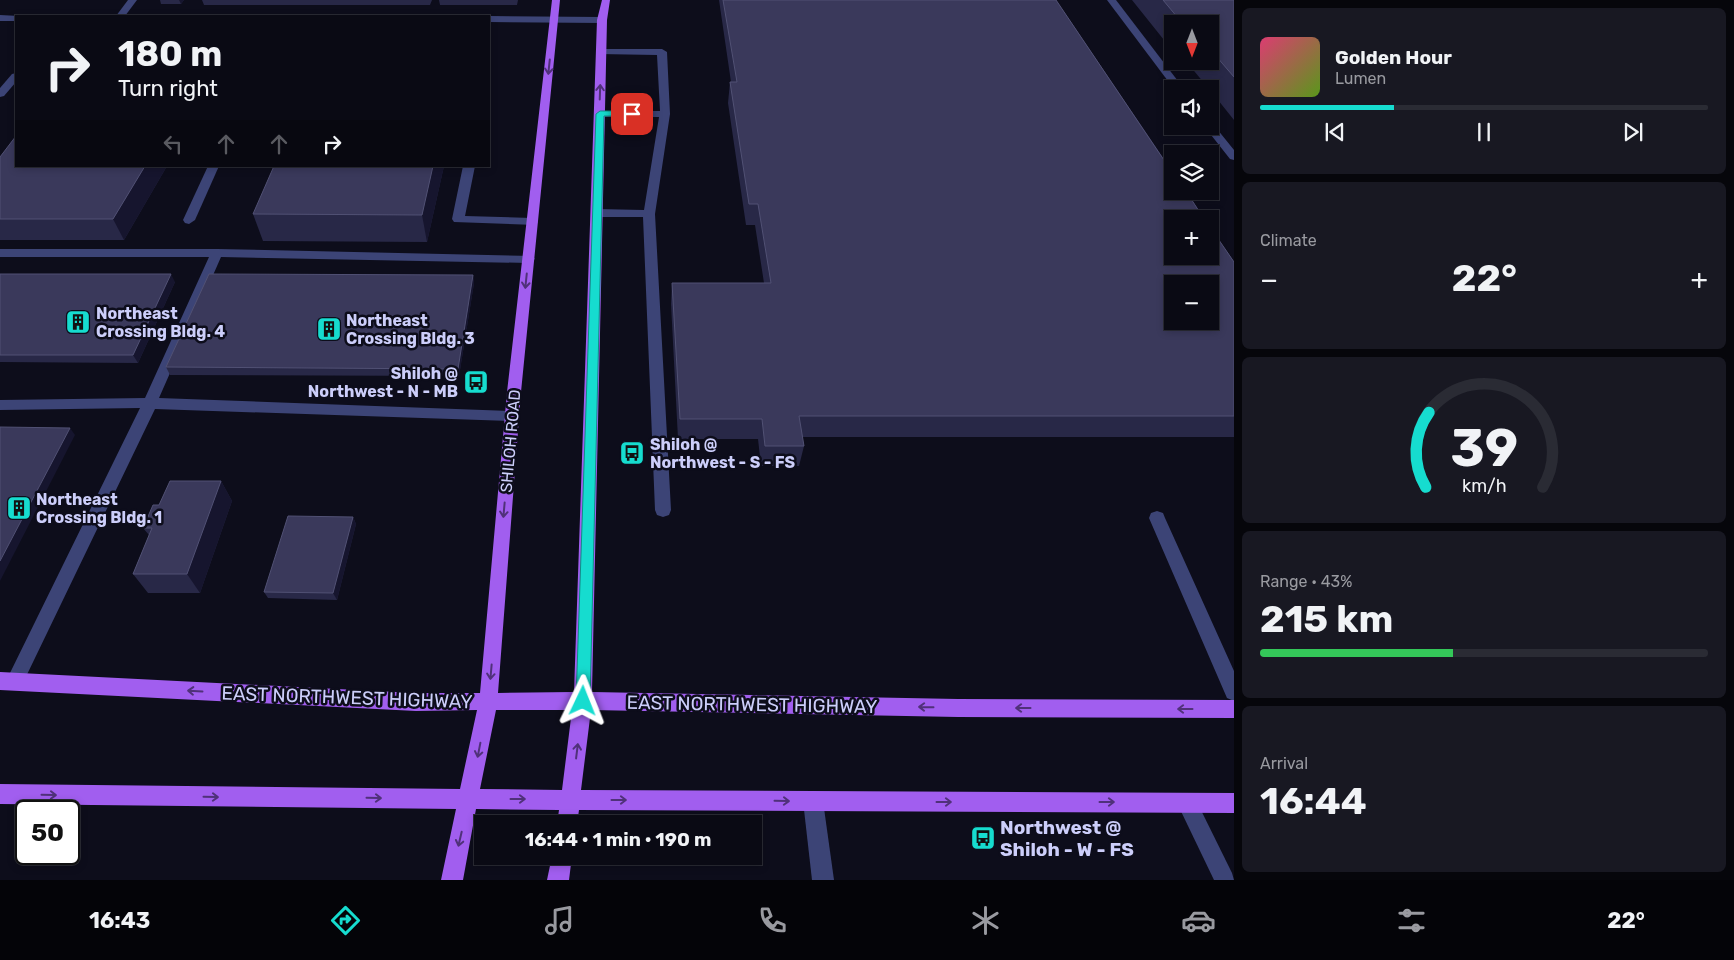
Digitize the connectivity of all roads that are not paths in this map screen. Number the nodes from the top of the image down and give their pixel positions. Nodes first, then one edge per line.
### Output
1 (132, 0) edge
2 (556, 0) edge
3 (606, 0) edge
4 (1111, 0) edge
5 (121, 15) edge
6 (0, 18) edge
7 (15, 18) edge
8 (490, 18) edge
9 (554, 19) junction
10 (602, 20) junction
11 (601, 52) junction
12 (15, 77) edge
13 (1172, 80) edge
14 (0, 94) edge
15 (600, 114) junction
16 (665, 114) junction
17 (1216, 135) edge
18 (1234, 157) edge
19 (214, 167) edge
20 (469, 167) edge
21 (597, 213) junction
22 (649, 214) junction
23 (189, 220) dead end
24 (532, 222) junction
25 (0, 253) edge
26 (217, 254) junction
27 (529, 259) junction
28 (150, 403) junction
29 (0, 405) edge
30 (512, 416) junction
31 (663, 510) dead end
32 (1157, 518) dead end
33 (8, 681) edge
34 (1234, 692) edge
35 (583, 701) junction
36 (488, 702) junction
37 (1234, 709) edge
38 (0, 794) edge
39 (469, 799) junction
40 (570, 800) junction
41 (813, 801) junction
42 (1187, 802) junction
43 (1234, 803) edge
44 (568, 815) edge
45 (560, 865) edge
46 (452, 880) edge
47 (558, 880) edge
48 (823, 880) edge
49 (1225, 880) edge

1 - 5 street
2 - 9 main road, SHILOH ROAD
3 - 10 main road
4 - 13 street
6 - 7 street
8 - 9 street
9 - 10 street
9 -> 24 main road, SHILOH ROAD
10 - 11 main road
15 -> 11 main road
11 - 16 street
12 - 14 street
15 - 16 street
15 - 21 main road
16 - 22 street
17 - 18 street
19 - 23 street
20 - 24 street
21 - 22 street
21 - 35 main road
22 - 31 street
24 - 27 main road, SHILOH ROAD
25 - 26 street
26 - 27 street
26 - 28 street
27 -> 30 main road, SHILOH ROAD
28 - 29 street
28 - 30 street
28 - 33 street
30 -> 36 main road, SHILOH ROAD
32 - 34 street
36 -> 33 main road, EAST NORTHWEST HIGHWAY
35 - 36 main road, EAST NORTHWEST HIGHWAY
37 -> 35 main road, EAST NORTHWEST HIGHWAY
40 -> 35 main road
36 -> 39 main road, SHILOH ROAD
38 -> 39 main road
39 -> 40 main road
39 -> 46 main road, SHILOH ROAD
40 -> 41 main road
40 - 44 main road
41 -> 42 main road
41 - 48 street
42 - 43 main road
42 - 49 street
45 - 47 main road

